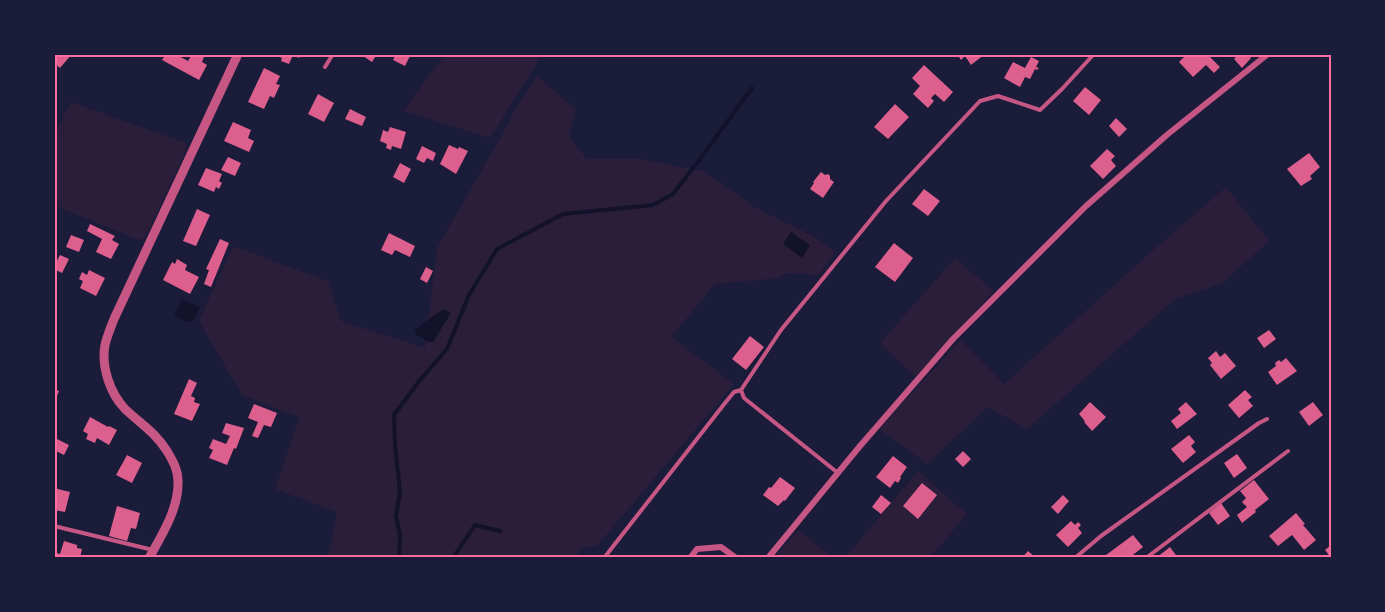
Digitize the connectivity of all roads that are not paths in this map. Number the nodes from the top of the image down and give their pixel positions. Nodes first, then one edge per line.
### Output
1 (238, 54) edge
2 (333, 54) edge
3 (1094, 54) edge
4 (1268, 54) edge
5 (325, 67) dead end
6 (741, 390) junction
7 (1268, 420) dead end
8 (1288, 451) dead end
9 (838, 473) junction
10 (54, 526) edge
11 (151, 554) edge
12 (604, 558) edge
13 (690, 558) edge
14 (736, 558) edge
15 (768, 558) edge
16 (1075, 558) edge
17 (1146, 558) edge

1 - 11 street
2 - 5 lane
3 - 6 lane
4 - 9 street
6 - 9 lane
6 - 12 lane
7 - 16 lane
8 - 17 lane
9 - 15 street
10 - 11 lane
13 - 14 street

